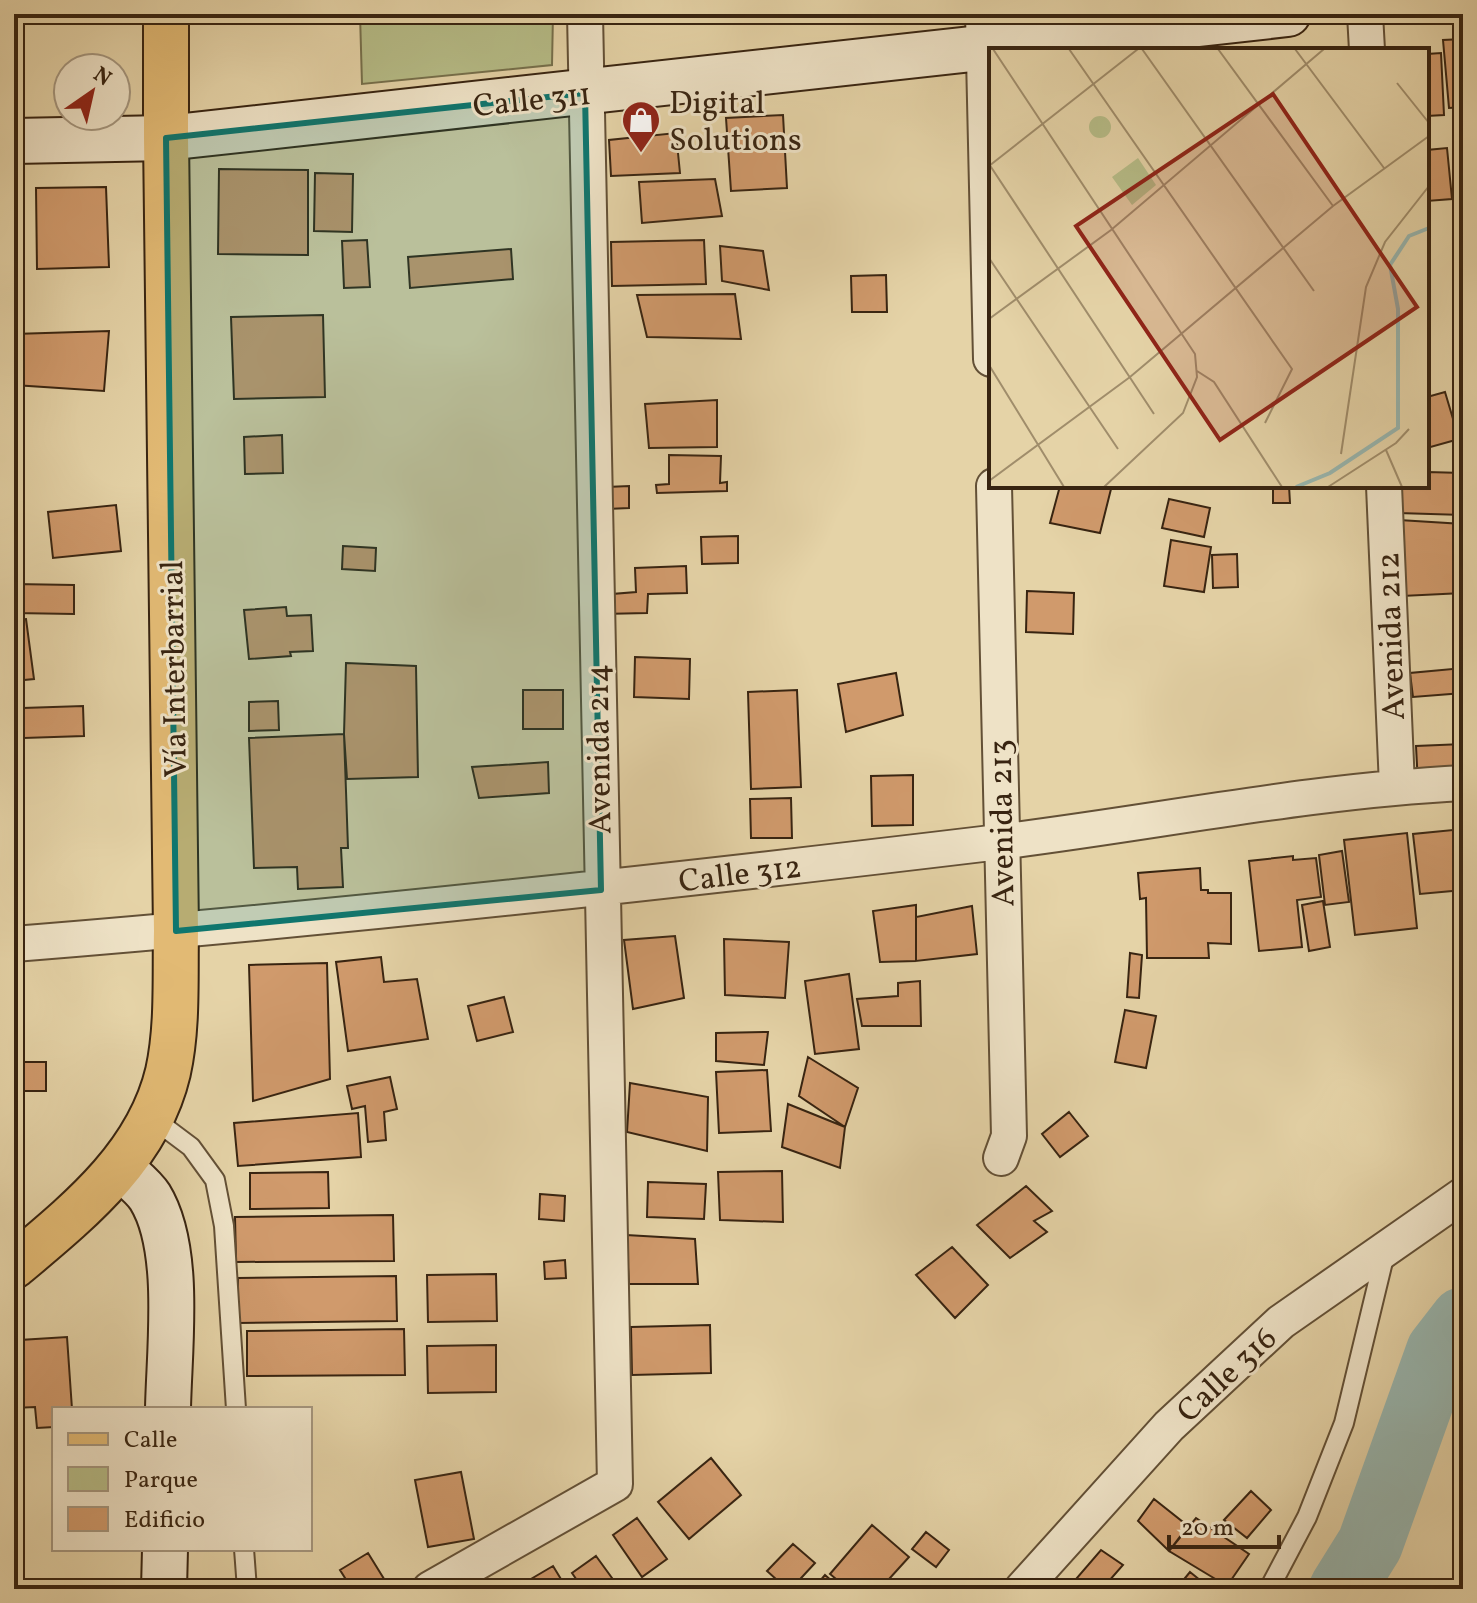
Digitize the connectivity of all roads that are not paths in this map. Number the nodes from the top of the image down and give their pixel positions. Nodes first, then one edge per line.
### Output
1 (166, 14) edge
2 (585, 14) edge
3 (1288, 14) edge
4 (1365, 14) edge
5 (983, 31) edge
6 (1367, 48) edge
7 (585, 93) junction
8 (166, 138) junction
9 (14, 141) edge
10 (989, 277) edge
11 (994, 488) edge
12 (1384, 488) edge
13 (1463, 783) edge
14 (1397, 786) junction
15 (1002, 841) junction
16 (601, 890) junction
17 (176, 931) junction
18 (14, 944) edge
19 (151, 1117) junction
20 (1001, 1158) dead end
21 (120, 1167) junction
22 (1463, 1195) edge
23 (1386, 1249) junction
24 (14, 1266) edge
25 (168, 1407) edge
26 (236, 1407) edge
27 (165, 1551) edge
28 (244, 1551) edge
29 (164, 1589) edge
30 (247, 1589) edge
31 (430, 1589) edge
32 (1022, 1589) edge
33 (1269, 1589) edge

1 - 8 main road, Vía Interbarrial
2 - 7 street, Avenida 214
3 - 5 street, Calle 311
4 - 6 street
5 - 7 street, Calle 311
5 - 10 street
7 - 8 street, Calle 311
7 - 16 street, Avenida 214
8 - 9 street, Calle 311
8 - 17 main road, Vía Interbarrial
11 - 15 street, Avenida 213
12 - 14 street, Avenida 212
13 - 14 street, Calle 312
14 - 15 street, Calle 312
15 - 16 street, Calle 312
15 - 20 street, Avenida 213
16 - 17 street, Calle 312
16 - 31 street, Avenida 214
17 - 18 street, Calle 312
17 - 19 main road, Vía Interbarrial
19 - 21 main road, Vía Interbarrial
19 - 26 lane
21 - 24 main road, Vía Interbarrial
21 - 25 street
22 - 23 street, Calle 316
23 - 32 street, Calle 316
23 - 33 lane
27 - 29 street
28 - 30 lane

